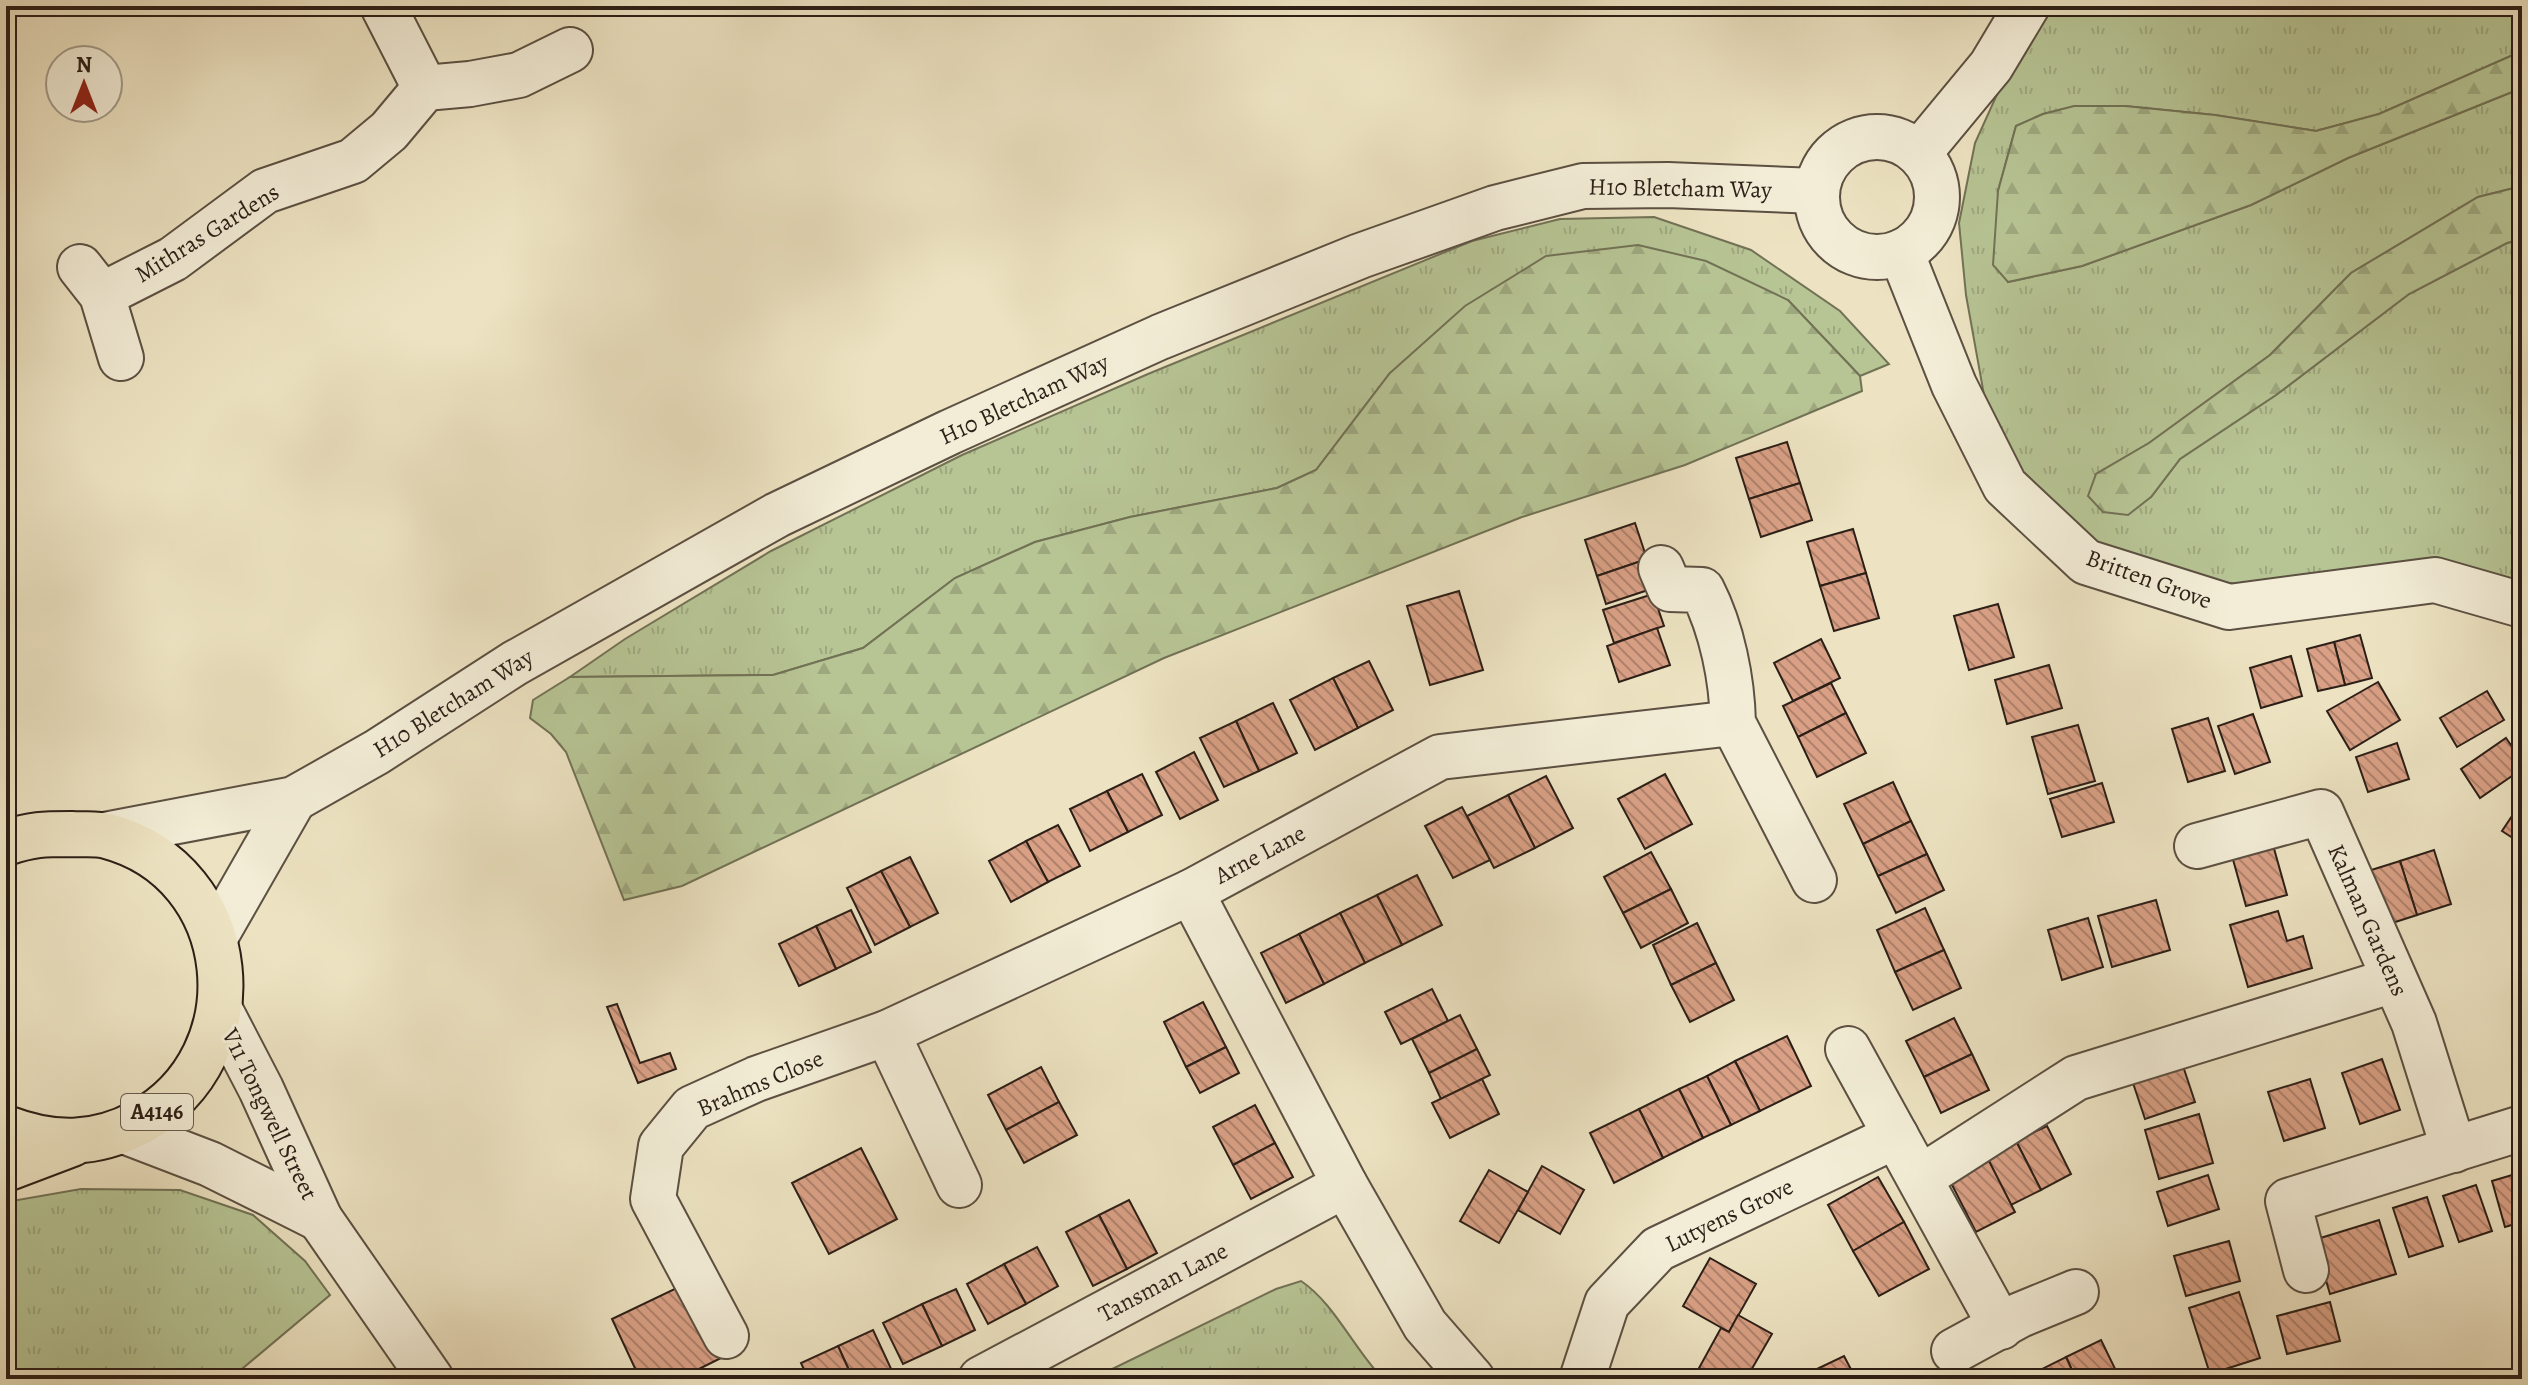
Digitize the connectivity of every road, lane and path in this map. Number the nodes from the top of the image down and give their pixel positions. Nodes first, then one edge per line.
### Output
1 (383, 6) edge
2 (2027, 6) edge
3 (570, 50) dead end
4 (425, 88) junction
5 (1919, 153) junction
6 (1817, 191) junction
7 (1901, 252) junction
8 (121, 358) dead end
9 (1661, 568) dead end
10 (2522, 605) edge
11 (1733, 723) junction
12 (294, 799) junction
13 (15, 833) edge
14 (104, 835) junction
15 (2197, 846) dead end
16 (1814, 880) dead end
17 (1191, 892) junction
18 (215, 937) junction
19 (2394, 980) junction
20 (220, 1010) junction
21 (887, 1033) junction
22 (1848, 1049) dead end
23 (6, 1128) edge
24 (2522, 1128) edge
25 (124, 1131) junction
26 (1896, 1136) junction
27 (78, 1141) junction
28 (2454, 1150) junction
29 (6, 1169) edge
30 (1920, 1178) junction
31 (959, 1185) dead end
32 (1345, 1185) junction
33 (320, 1219) junction
34 (2306, 1270) dead end
35 (2076, 1292) dead end
36 (2001, 1327) junction
37 (726, 1336) dead end
38 (1954, 1351) dead end
39 (430, 1378) edge
40 (981, 1379) edge
41 (1472, 1379) edge
42 (1582, 1379) edge

1 - 4 street
2 - 5 street
3 - 4 street
4 - 8 street, Mithras Gardens
5 - 6 street
5 - 7 street
6 - 7 street
6 - 12 street, H10 Bletcham Way
7 - 10 street, Britten Grove
9 - 11 street
11 - 16 street
11 - 17 street, Arne Lane
12 - 14 street, H10 Bletcham Way
12 - 18 street
13 - 14 highway, A4146
14 - 18 highway, A4146
15 - 19 street, Kalman Gardens
17 - 21 street, Brahms Close
17 - 32 street, Arne Lane
18 - 20 highway, A4146
19 - 28 street, Kalman Gardens
19 - 30 street
20 - 25 highway, A4146
20 - 33 street, V11 Tongwell Street
21 - 31 street
21 - 37 street, Brahms Close
22 - 26 street
23 - 27 highway, A4146
24 - 28 street
25 - 27 highway, A4146
25 - 33 street, V11 Tongwell Street
26 - 30 street
26 - 42 street, Lutyens Grove
27 - 29 highway, A4146
28 - 34 street
30 - 36 street
32 - 40 street, Tansman Lane
32 - 41 street, Arne Lane
33 - 39 street, V11 Tongwell Street
35 - 36 street
36 - 38 street

